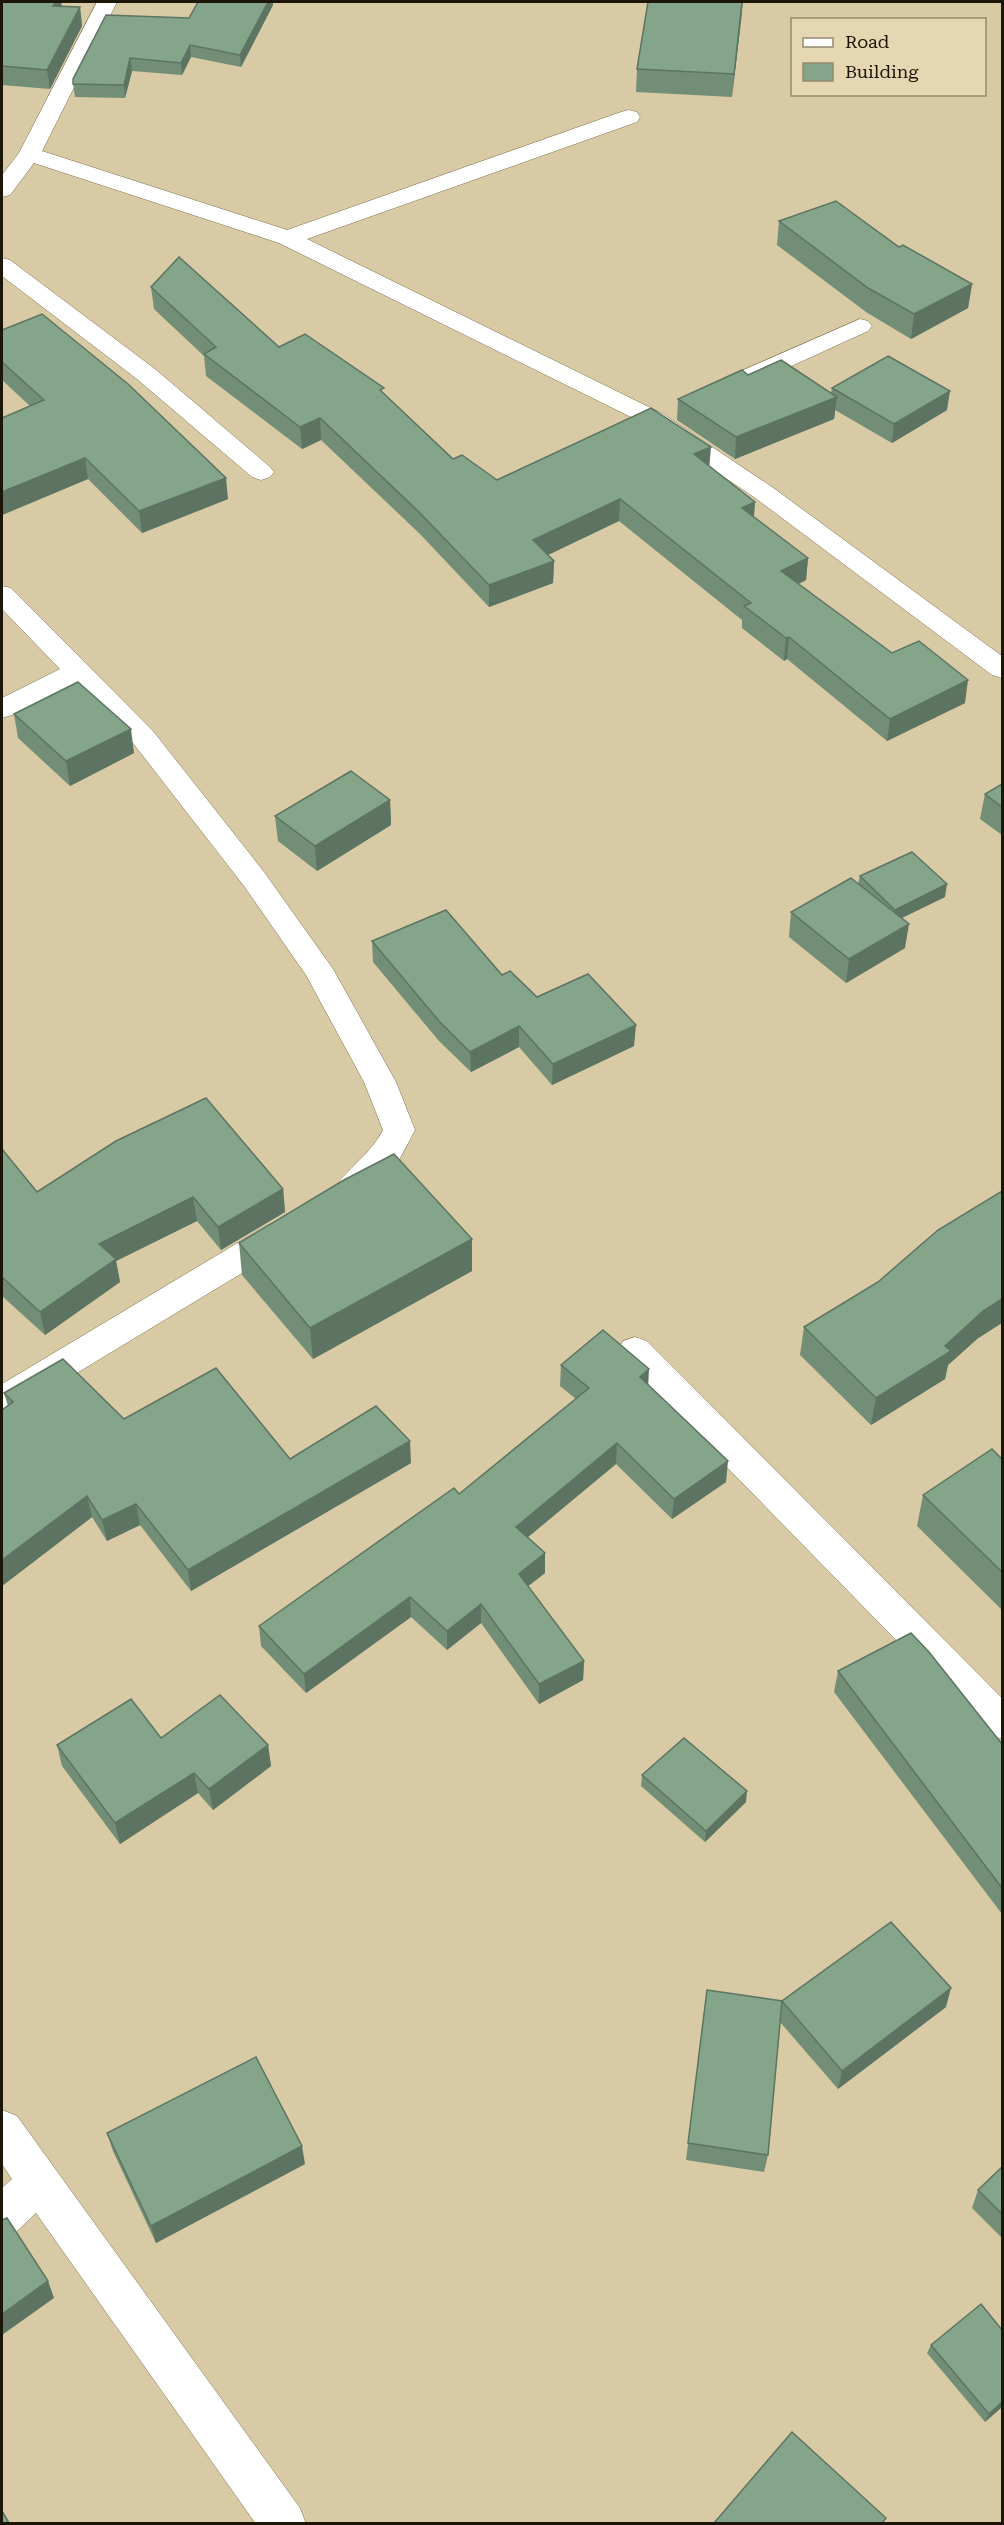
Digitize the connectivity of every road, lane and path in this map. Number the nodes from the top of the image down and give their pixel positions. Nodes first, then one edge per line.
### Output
1 (107, 2) edge
2 (629, 117) dead end
3 (29, 154) junction
4 (2, 190) edge
5 (288, 238) junction
6 (2, 265) edge
7 (860, 326) dead end
8 (719, 390) edge
9 (261, 472) dead end
10 (2, 594) edge
11 (1002, 669) edge
12 (79, 671) junction
13 (2, 709) edge
14 (635, 1351) dead end
15 (2, 1401) edge
16 (1002, 1723) edge
17 (2, 2130) edge
18 (39, 2183) junction
19 (2, 2216) edge
20 (284, 2523) edge

1 - 3 street
2 - 5 street
3 - 4 street
3 - 5 street
5 - 11 street
6 - 9 street
7 - 8 street
10 - 12 street
12 - 13 street
12 - 15 street
14 - 16 street
17 - 18 street
18 - 19 street
18 - 20 street

